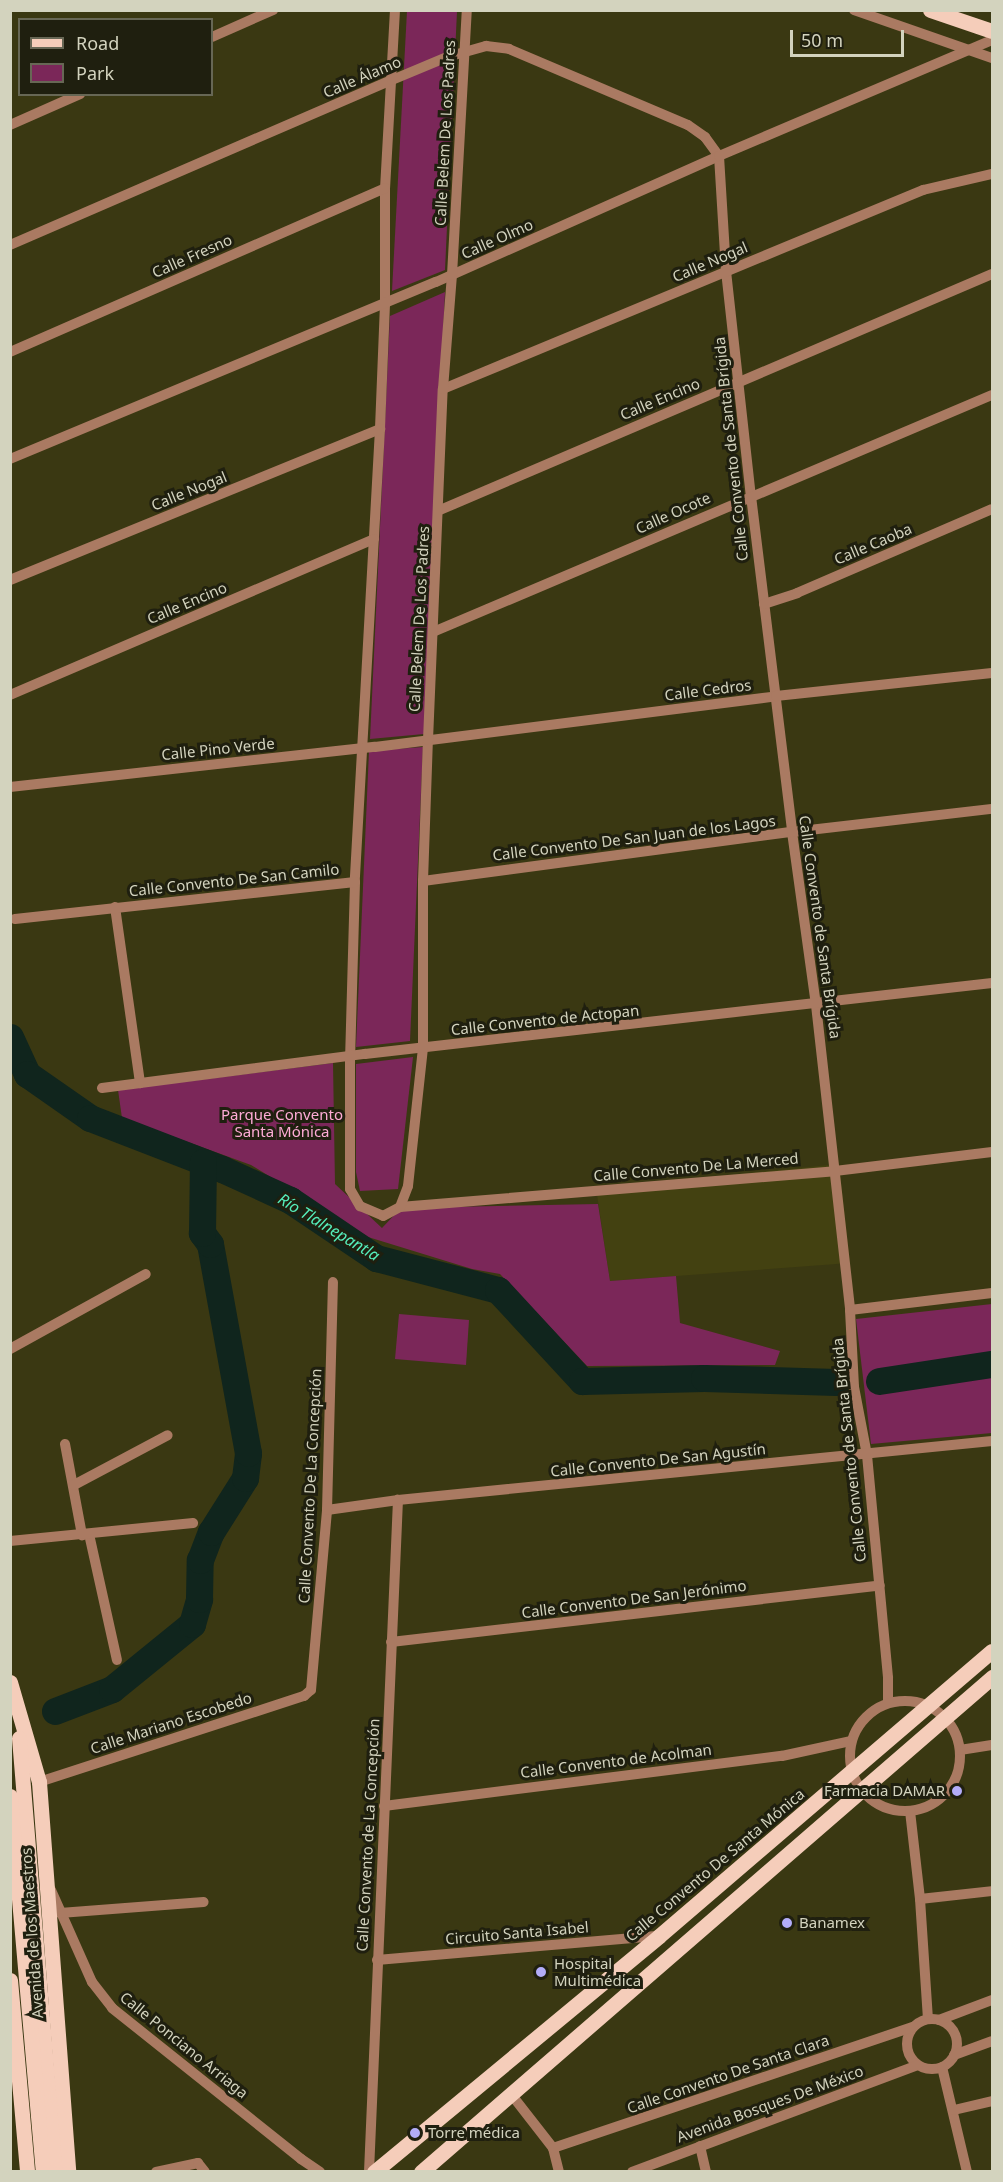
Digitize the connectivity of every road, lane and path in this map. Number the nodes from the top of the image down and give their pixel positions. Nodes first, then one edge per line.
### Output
1 (273, 10) edge
2 (395, 10) edge
3 (467, 10) edge
4 (854, 10) edge
5 (930, 10) edge
6 (993, 31) edge
7 (213, 37) edge
8 (993, 40) edge
9 (973, 50) junction
10 (466, 51) junction
11 (993, 58) edge
12 (392, 80) junction
13 (75, 96) edge
14 (10, 125) edge
15 (719, 156) junction
16 (993, 174) edge
17 (385, 188) junction
18 (10, 245) edge
19 (726, 271) junction
20 (993, 274) edge
21 (452, 275) junction
22 (385, 304) junction
23 (10, 352) edge
24 (740, 381) junction
25 (443, 388) junction
26 (993, 395) edge
27 (380, 429) junction
28 (10, 459) edge
29 (751, 496) junction
30 (993, 509) edge
31 (440, 510) junction
32 (374, 539) junction
33 (10, 580) edge
34 (764, 604) junction
35 (433, 632) junction
36 (993, 674) edge
37 (10, 695) edge
38 (776, 696) junction
39 (428, 740) junction
40 (363, 749) junction
41 (10, 787) edge
42 (993, 809) edge
43 (792, 832) junction
44 (423, 881) junction
45 (355, 882) junction
46 (116, 907) junction
47 (15, 919) dead end
48 (993, 983) edge
49 (816, 1005) junction
50 (423, 1048) junction
51 (350, 1056) junction
52 (140, 1083) junction
53 (102, 1088) dead end
54 (993, 1152) edge
55 (835, 1171) junction
56 (400, 1207) junction
57 (146, 1274) dead end
58 (333, 1282) dead end
59 (993, 1293) edge
60 (850, 1310) junction
61 (10, 1349) edge
62 (168, 1435) dead end
63 (993, 1440) edge
64 (65, 1444) dead end
65 (867, 1455) junction
66 (74, 1485) junction
67 (398, 1500) junction
68 (327, 1510) junction
69 (193, 1522) dead end
70 (85, 1535) junction
71 (10, 1541) edge
72 (880, 1585) junction
73 (391, 1642) junction
74 (993, 1651) edge
75 (117, 1660) dead end
76 (993, 1677) edge
77 (12, 1689) edge
78 (311, 1690) joint
79 (888, 1702) junction
80 (930, 1706) junction
81 (945, 1717) junction
82 (852, 1741) junction
83 (993, 1745) edge
84 (960, 1749) junction
85 (852, 1772) junction
86 (39, 1782) junction
87 (861, 1790) junction
88 (10, 1796) edge
89 (384, 1806) junction
90 (910, 1811) junction
91 (47, 1881) junction
92 (993, 1891) edge
93 (920, 1899) junction
94 (204, 1902) dead end
95 (60, 1913) junction
96 (659, 1936) junction
97 (377, 1960) junction
98 (10, 1980) edge
99 (993, 2000) edge
100 (934, 2020) junction
101 (913, 2027) junction
102 (993, 2041) edge
103 (954, 2055) junction
104 (918, 2065) junction
105 (942, 2067) junction
106 (511, 2094) junction
107 (993, 2101) edge
108 (954, 2110) junction
109 (700, 2146) junction
110 (553, 2148) junction
111 (27, 2172) edge
112 (43, 2172) edge
113 (55, 2172) edge
114 (68, 2172) edge
115 (156, 2172) edge
116 (205, 2172) edge
117 (321, 2172) edge
118 (369, 2172) edge
119 (374, 2172) edge
120 (421, 2172) edge
121 (559, 2172) edge
122 (632, 2172) edge
123 (706, 2172) edge
124 (967, 2172) edge

1 - 7 street
2 - 12 street
3 - 10 street, Calle Belem De Los Padres
4 - 9 street
5 - 6 main road
8 - 9 street, Calle Olmo
9 - 11 street
9 - 15 street, Calle Olmo
10 - 12 street, Calle Álamo
10 - 15 street, Calle Álamo
10 - 21 street, Calle Belem De Los Padres
12 - 17 street
12 - 18 street, Calle Álamo
13 - 14 street
15 - 19 street, Calle Convento de Santa Brígida
15 - 21 street, Calle Olmo
16 - 19 street, Calle Nogal
17 - 22 street
17 - 23 street, Calle Fresno
19 - 24 street, Calle Convento de Santa Brígida
19 - 25 street, Calle Nogal
20 - 24 street, Calle Encino
21 - 22 street, Calle Olmo
21 - 25 street, Calle Belem De Los Padres
22 - 27 street
22 - 28 street, Calle Olmo
24 - 29 street, Calle Convento de Santa Brígida
24 - 31 street, Calle Encino
25 - 31 street, Calle Belem De Los Padres
26 - 29 street, Calle Ocote
27 - 32 street
27 - 33 street, Calle Nogal
29 - 34 street, Calle Convento de Santa Brígida
29 - 35 street, Calle Ocote
30 - 34 street, Calle Caoba
31 - 35 street, Calle Belem De Los Padres
32 - 37 street, Calle Encino
32 - 40 street
34 - 38 street, Calle Convento de Santa Brígida
35 - 39 street, Calle Belem De Los Padres
36 - 38 street, Calle Cedros
38 - 39 street, Calle Cedros
38 - 43 street, Calle Convento de Santa Brígida
39 - 40 street, Calle Pino Verde
39 - 44 street, Calle Belem De Los Padres
40 - 41 street, Calle Pino Verde
40 - 45 street
42 - 43 street, Calle Convento De San Juan de los Lagos
43 - 44 street, Calle Convento De San Juan de los Lagos
43 - 49 street, Calle Convento de Santa Brígida
44 - 50 street, Calle Belem De Los Padres
45 - 46 street, Calle Convento De San Camilo
45 - 51 street
46 - 47 street, Calle Convento De San Camilo
46 - 52 street, Calle Convento De San Camilo
48 - 49 street, Calle Convento de Actopan
49 - 50 street, Calle Convento de Actopan
49 - 55 street, Calle Convento de Santa Brígida
50 - 51 street, Calle Convento de Actopan
50 - 56 street, Calle Belem De Los Padres
51 - 52 street, Calle Convento de Actopan
51 - 56 street
52 - 53 street, Calle Convento de Actopan
54 - 55 street, Calle Convento De La Merced
55 - 56 street, Calle Convento De La Merced
55 - 60 street, Calle Convento de Santa Brígida
57 - 61 street
58 - 68 street, Calle Convento De La Concepción
59 - 60 street
60 - 65 street, Calle Convento de Santa Brígida
62 - 66 street
63 - 65 street, Calle Convento De San Agustín
64 - 66 street
65 - 67 street, Calle Convento De San Agustín
65 - 72 street, Calle Convento de Santa Brígida
66 - 70 street
67 - 68 street, Calle Convento De San Agustín
67 - 73 street, Calle Convento de La Concepción
68 - 78 street, Calle Convento De La Concepción
69 - 70 street
70 - 71 street
70 - 75 street
72 - 73 street, Calle Convento De San Jerónimo
72 - 79 street, Calle Convento de Santa Brígida
73 - 89 street, Calle Convento de La Concepción
74 - 80 main road, Calle Convento De Santa Mónica
76 - 81 main road
77 - 86 main road, Avenida de los Maestros
77 - 113 main road, Avenida de los Maestros
78 - 86 street, Calle Mariano Escobedo
79 - 80 street
79 - 82 street
80 - 81 street
80 - 85 main road, Calle Convento De Santa Mónica
81 - 84 street
81 - 87 main road
82 - 85 street
82 - 89 street, Calle Convento de Acolman
83 - 84 street
84 - 90 street
85 - 87 street
85 - 96 main road, Calle Convento De Santa Mónica
86 - 91 main road, Avenida de los Maestros
87 - 90 street
87 - 106 main road
88 - 112 main road
89 - 97 street, Calle Convento de La Concepción
90 - 93 street
91 - 95 street, Calle Ponciano Arriaga
91 - 114 main road, Avenida de los Maestros
92 - 93 street
93 - 100 street
94 - 95 street
95 - 117 street, Calle Ponciano Arriaga
96 - 97 street, Circuito Santa Isabel
96 - 119 main road, Calle Convento De Santa Mónica
97 - 118 street, Calle Convento de La Concepción
98 - 111 main road, Avenida de los Maestros
99 - 100 street
100 - 101 street
100 - 103 street
101 - 104 street
101 - 110 street, Calle Convento De Santa Clara
102 - 103 street
103 - 105 street
104 - 105 street
104 - 109 street, Avenida Bosques De México
105 - 108 street
106 - 110 street
106 - 120 main road
107 - 108 street
108 - 124 street
109 - 122 street, Avenida Bosques De México
109 - 123 street
110 - 121 street
115 - 116 street

